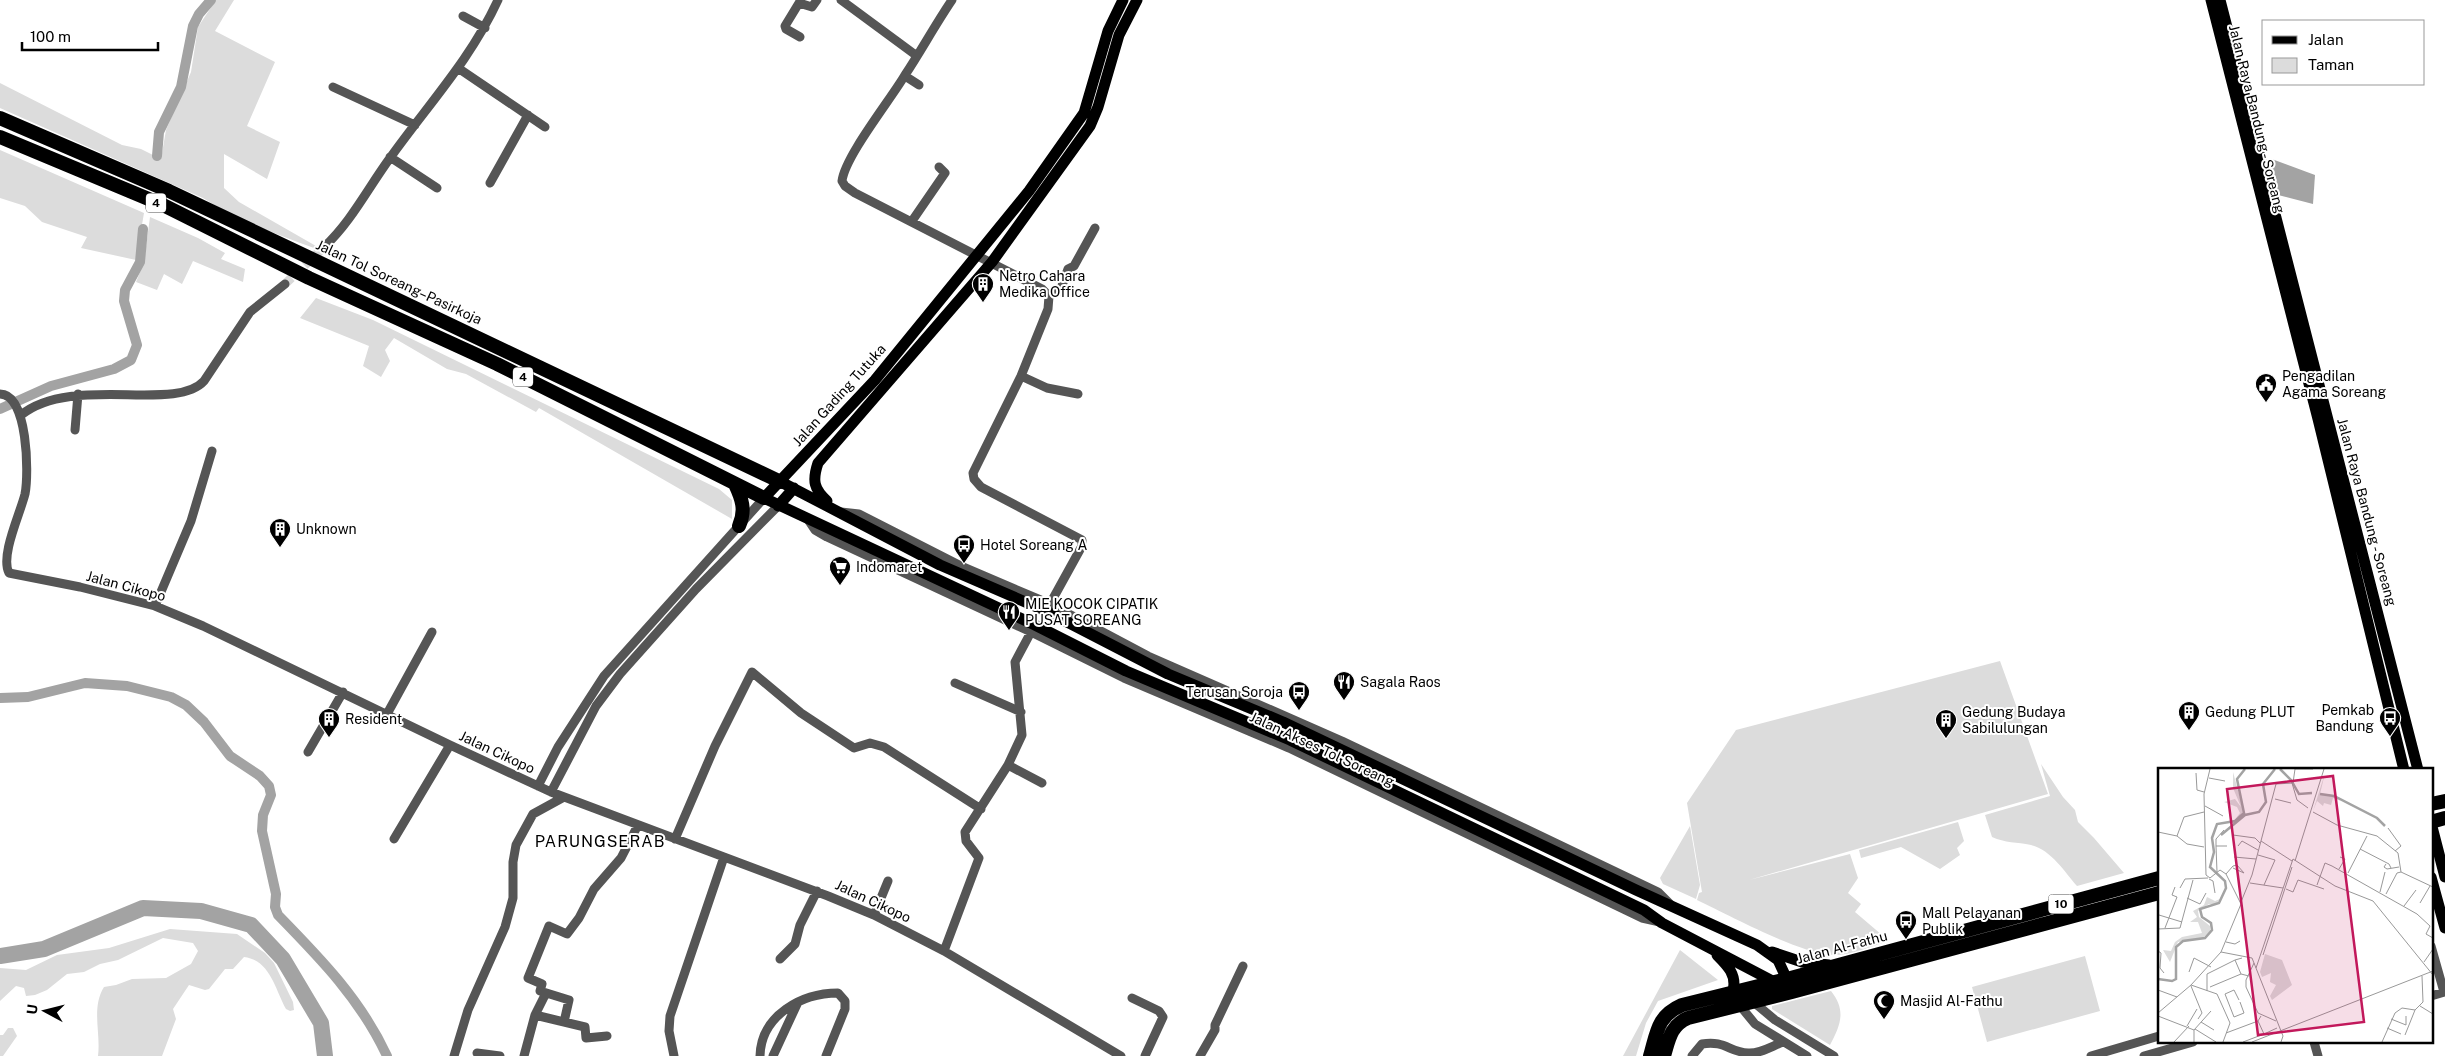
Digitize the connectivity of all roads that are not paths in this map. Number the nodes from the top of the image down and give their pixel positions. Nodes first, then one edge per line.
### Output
1 (498, 0) edge
2 (817, 0) edge
3 (841, 0) edge
4 (952, 0) edge
5 (1123, 0) edge
6 (1137, 0) edge
7 (2211, 0) edge
8 (2220, 0) edge
9 (463, 16) dead end
10 (485, 28) junction
11 (800, 37) dead end
12 (917, 56) junction
13 (458, 68) junction
14 (905, 76) junction
15 (919, 85) dead end
16 (333, 87) dead end
17 (528, 115) junction
18 (0, 118) edge
19 (415, 125) junction
20 (545, 127) dead end
21 (0, 137) edge
22 (390, 157) junction
23 (939, 167) dead end
24 (490, 183) dead end
25 (437, 188) dead end
26 (912, 221) junction
27 (1095, 228) dead end
28 (324, 247) tunnel mouth
29 (978, 255) junction
30 (992, 262) junction
31 (285, 284) tunnel mouth
32 (1049, 296) junction
33 (1021, 376) junction
34 (0, 394) edge
35 (78, 394) junction
36 (1078, 394) dead end
37 (21, 415) junction
38 (74, 430) dead end
39 (212, 451) dead end
40 (781, 482) junction
41 (735, 484) junction
42 (794, 488) junction
43 (764, 498) junction
44 (778, 506) junction
45 (837, 511) junction
46 (809, 521) junction
47 (739, 526) junction
48 (4, 537) edge
49 (1050, 604) junction
50 (155, 606) junction
51 (432, 632) dead end
52 (1031, 632) junction
53 (1125, 674) junction
54 (1180, 675) junction
55 (955, 683) dead end
56 (342, 692) junction
57 (1021, 712) junction
58 (387, 714) junction
59 (450, 745) junction
60 (308, 752) dead end
61 (1008, 764) junction
62 (1379, 766) junction
63 (2404, 768) edge
64 (2417, 768) edge
65 (1372, 778) junction
66 (1042, 783) dead end
67 (538, 786) junction
68 (551, 792) junction
69 (564, 797) junction
70 (2445, 801) edge
71 (2432, 804) edge
72 (980, 809) junction
73 (2445, 818) edge
74 (2432, 822) edge
75 (638, 825) junction
76 (2432, 826) edge
77 (394, 839) dead end
78 (675, 839) junction
79 (724, 857) junction
80 (2445, 877) edge
81 (2158, 878) edge
82 (2432, 880) edge
83 (888, 882) dead end
84 (817, 891) junction
85 (2158, 893) edge
86 (2088, 896) junction
87 (1670, 904) junction
88 (2092, 911) junction
89 (874, 915) junction
90 (1662, 923) junction
91 (2445, 928) edge
92 (1963, 931) junction
93 (1705, 944) junction
94 (1967, 945) junction
95 (2432, 949) edge
96 (944, 951) junction
97 (1768, 951) junction
98 (780, 959) dead end
99 (1837, 965) junction
100 (1243, 966) dead end
101 (1781, 980) junction
102 (1738, 990) junction
103 (1792, 992) junction
104 (546, 993) junction
105 (2445, 993) edge
106 (2432, 996) edge
107 (1132, 998) dead end
108 (798, 1002) junction
109 (1745, 1003) junction
110 (535, 1015) junction
111 (564, 1022) junction
112 (607, 1036) dead end
113 (2158, 1036) edge
114 (1783, 1042) junction
115 (2186, 1044) edge
116 (477, 1053) dead end
117 (454, 1056) edge
118 (500, 1056) edge
119 (524, 1056) edge
120 (674, 1056) edge
121 (760, 1056) edge
122 (774, 1056) edge
123 (826, 1056) edge
124 (1121, 1056) edge
125 (1145, 1056) edge
126 (1200, 1056) edge
127 (1650, 1056) edge
128 (1664, 1056) edge
129 (1692, 1056) edge
130 (1807, 1056) edge
131 (1834, 1056) edge
132 (2094, 1056) edge
133 (2144, 1056) edge

1 - 10 street
2 - 11 street
3 - 12 street
4 - 12 street
5 - 29 main road, Jalan Gading Tutuka
6 - 30 main road, Jalan Gading Tutuka
7 - 63 main road, Jalan Raya Bandung - Soreang
8 - 64 main road, Jalan Raya Bandung - Soreang
9 - 10 street
10 - 13 street
12 - 14 street
13 - 17 street
13 - 19 street
14 - 15 street
14 - 26 street
16 - 19 street
17 - 20 street
17 - 24 street
18 - 40 highway, Jalan Tol Soreang–Pasirkoja / 4
19 - 22 street
21 - 41 highway, 4
22 - 25 street
22 - 28 street
23 - 26 street
26 - 29 street
27 - 32 street
29 - 30 street
29 - 40 main road, Jalan Gading Tutuka
30 - 32 street
30 - 45 main road, Jalan Gading Tutuka
31 - 35 street
32 - 33 street
33 - 36 street
33 - 49 street
34 - 37 street, Jalan Cikopo
35 - 37 street
35 - 38 street
37 - 48 street, Jalan Cikopo
39 - 50 street
40 - 42 main road, Jalan Akses Tol Soreang
40 - 43 main road, Jalan Gading Tutuka
41 - 43 highway, 4
41 - 47 highway
42 - 44 main road
42 - 45 main road, Jalan Akses Tol Soreang
43 - 44 main road, Jalan Akses Tol Soreang
43 - 47 street, Jalan Gading Tutuka
44 - 46 main road, Jalan Akses Tol Soreang
44 - 68 street
45 - 49 street, Jalan Akses Tol Soreang
45 - 54 main road, Jalan Akses Tol Soreang
46 - 52 street, Jalan Akses Tol Soreang
46 - 53 main road, Jalan Akses Tol Soreang
47 - 67 street, Jalan Gading Tutuka
48 - 50 street, Jalan Cikopo
49 - 54 street, Jalan Akses Tol Soreang
50 - 56 street, Jalan Cikopo
51 - 58 street
52 - 53 street, Jalan Akses Tol Soreang
52 - 57 street
53 - 65 main road, Jalan Akses Tol Soreang
53 - 90 street, Jalan Akses Tol Soreang
54 - 62 main road, Jalan Akses Tol Soreang
54 - 87 street, Jalan Akses Tol Soreang
55 - 57 street
56 - 58 street, Jalan Cikopo
56 - 60 street
57 - 61 street
58 - 59 street, Jalan Cikopo
59 - 67 street, Jalan Cikopo
59 - 77 street
61 - 66 street
61 - 72 street
62 - 65 main road
62 - 87 main road, Jalan Akses Tol Soreang
65 - 90 main road, Jalan Akses Tol Soreang
67 - 68 street, Jalan Cikopo
68 - 69 street, Jalan Cikopo
69 - 75 street, Jalan Cikopo
69 - 117 street
70 - 71 highway
72 - 78 street
72 - 96 street
73 - 74 highway
75 - 78 street, Jalan Cikopo
75 - 104 street
76 - 80 main road
78 - 79 street, Jalan Cikopo
79 - 84 street, Jalan Cikopo
79 - 120 street
81 - 86 highway, Jalan Al-Fathu / 10
82 - 91 main road
83 - 89 street
84 - 89 street, Jalan Cikopo
84 - 98 street
85 - 88 highway, 10
86 - 88 highway
86 - 92 highway, Jalan Al-Fathu / 10
87 - 97 main road, Jalan Akses Tol Soreang
88 - 94 highway, 10
89 - 96 street, Jalan Cikopo
90 - 93 main road, Jalan Akses Tol Soreang
92 - 94 highway
92 - 99 highway, Jalan Al-Fathu / 10
93 - 101 main road, Jalan Akses Tol Soreang
93 - 102 main road
94 - 103 highway, 10
95 - 105 street
96 - 124 street, Jalan Cikopo
97 - 99 main road, Jalan Akses Tol Soreang
97 - 101 main road, Jalan Akses Tol Soreang
99 - 101 highway, Jalan Al-Fathu / 10
100 - 126 street
101 - 102 highway, Jalan Al-Fathu / 10
101 - 103 main road, Jalan Akses Tol Soreang
102 - 109 street
102 - 109 street
102 - 127 highway, Jalan Al-Fathu / 10
103 - 109 highway, 10
104 - 110 street
104 - 111 street
105 - 106 street
107 - 125 street
108 - 121 street
108 - 122 street
108 - 123 street
109 - 114 street
109 - 128 highway, 10
109 - 131 street
110 - 111 street
110 - 119 street
111 - 112 street
113 - 132 street
114 - 129 street
114 - 130 street
115 - 133 street
116 - 118 street

